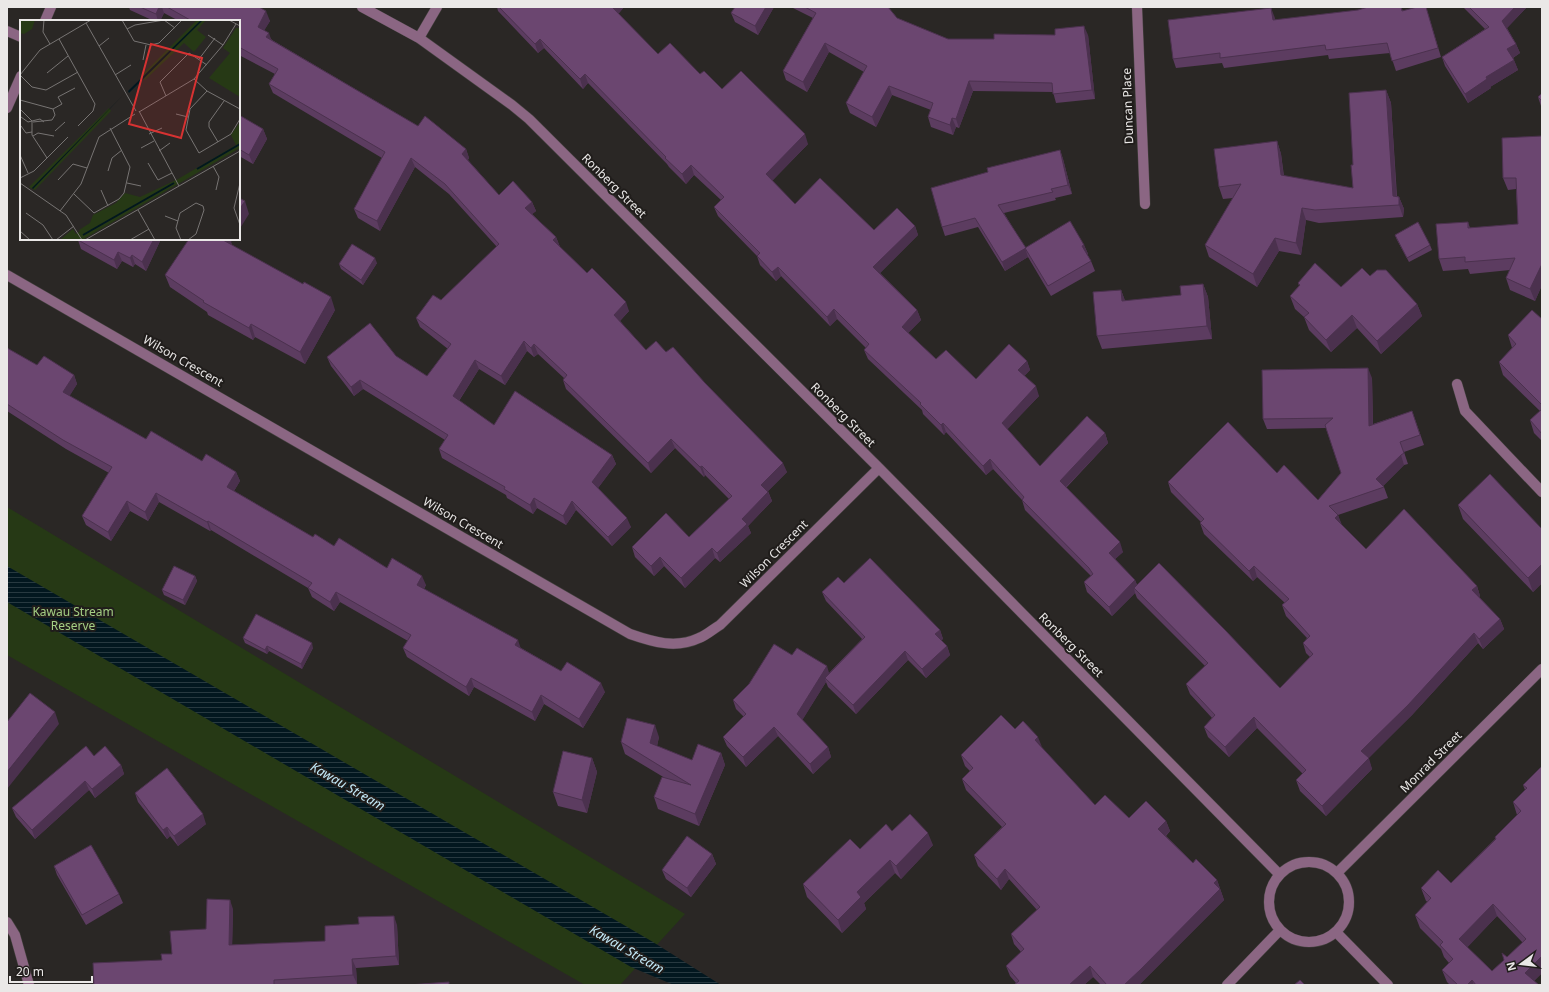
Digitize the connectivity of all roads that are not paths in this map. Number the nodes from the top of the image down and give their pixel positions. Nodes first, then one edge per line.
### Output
1 (51, 7) edge
2 (362, 7) edge
3 (436, 7) edge
4 (1137, 7) edge
5 (45, 20) edge
6 (7, 31) edge
7 (20, 37) edge
8 (419, 38) junction
9 (20, 78) edge
10 (7, 108) edge
11 (1145, 204) dead end
12 (7, 274) edge
13 (1457, 384) dead end
14 (879, 468) junction
15 (1542, 492) edge
16 (1542, 669) edge
17 (1337, 873) junction
18 (1279, 874) junction
19 (7, 922) edge
20 (1280, 930) junction
21 (1336, 932) junction
22 (29, 985) edge
23 (1227, 985) edge
24 (1388, 985) edge

1 - 5 street
2 - 8 street, Ronberg Street
3 - 8 street
4 - 11 street, Duncan Place
6 - 7 street
8 - 14 street, Ronberg Street
9 - 10 street
12 - 14 street, Wilson Crescent
13 - 15 street
14 - 18 street, Ronberg Street
16 - 17 street, Monrad Street
17 - 18 street
17 - 21 street
18 - 20 street
19 - 22 street
20 - 21 street
20 - 23 street
21 - 24 street

